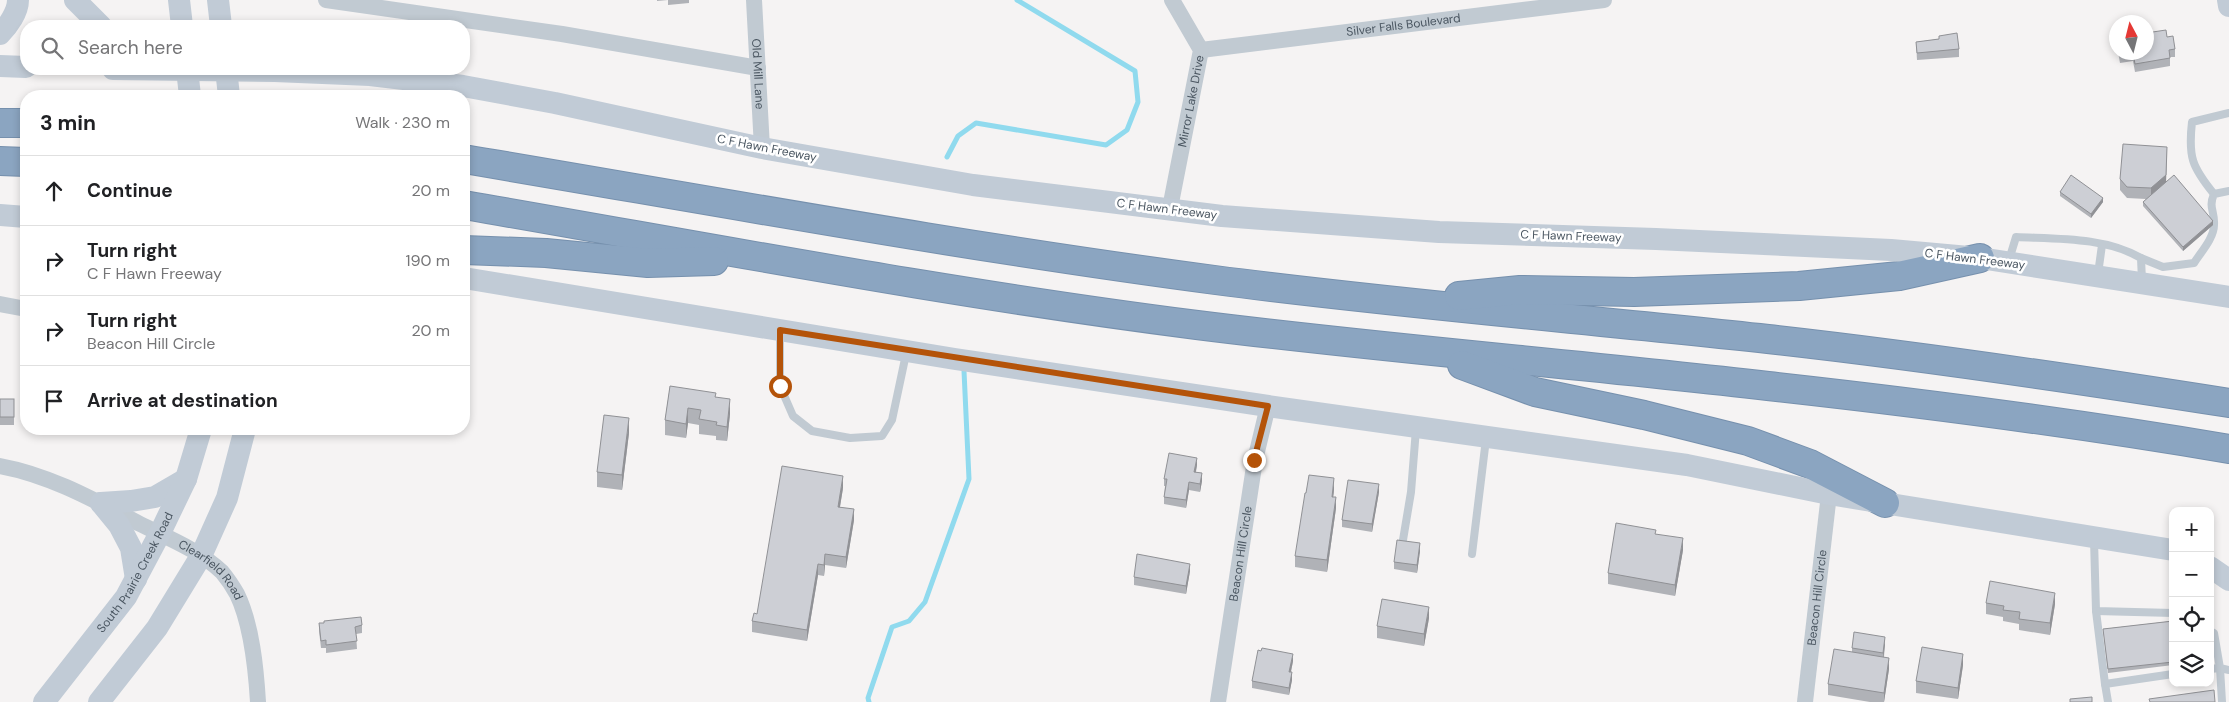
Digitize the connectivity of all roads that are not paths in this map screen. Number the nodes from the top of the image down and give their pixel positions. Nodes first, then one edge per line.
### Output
1 (18, 0) edge
2 (75, 0) edge
3 (179, 0) edge
4 (218, 0) edge
5 (326, 0) edge
6 (754, 0) edge
7 (1172, 0) edge
8 (1604, 0) edge
9 (2228, 0) edge
10 (2229, 6) edge
11 (94, 20) edge
12 (181, 20) edge
13 (220, 20) edge
14 (465, 20) edge
15 (470, 21) edge
16 (0, 34) edge
17 (1201, 50) junction
18 (0, 66) edge
19 (20, 67) edge
20 (758, 68) junction
21 (188, 75) edge
22 (227, 75) edge
23 (370, 75) edge
24 (189, 90) edge
25 (228, 90) edge
26 (2229, 113) edge
27 (0, 123) edge
28 (20, 123) edge
29 (762, 148) junction
30 (470, 160) edge
31 (0, 161) edge
32 (20, 162) edge
33 (2229, 191) edge
34 (2214, 194) junction
35 (470, 206) edge
36 (1170, 208) junction
37 (0, 215) edge
38 (20, 217) edge
39 (2102, 245) junction
40 (470, 250) edge
41 (1980, 258) junction
42 (2141, 258) junction
43 (768, 259) junction
44 (2008, 262) junction
45 (2097, 276) junction
46 (470, 279) edge
47 (2142, 284) junction
48 (2229, 297) edge
49 (1402, 302) junction
50 (0, 304) edge
51 (20, 308) edge
52 (780, 330) junction
53 (906, 351) junction
54 (1425, 352) junction
55 (2229, 403) edge
56 (1268, 406) junction
57 (1417, 428) junction
58 (199, 435) edge
59 (243, 435) edge
60 (1487, 437) junction
61 (2229, 448) edge
62 (0, 466) edge
63 (186, 479) junction
64 (1829, 494) junction
65 (101, 503) junction
66 (1885, 503) junction
67 (160, 533) junction
68 (2094, 537) junction
69 (1402, 546) edge
70 (2169, 549) edge
71 (1472, 554) dead end
72 (201, 556) junction
73 (2214, 557) edge
74 (2229, 559) edge
75 (2214, 570) edge
76 (136, 579) junction
77 (2229, 580) edge
78 (2096, 611) junction
79 (2169, 613) edge
80 (2214, 633) edge
81 (2220, 668) junction
82 (2214, 669) edge
83 (2229, 670) edge
84 (2169, 675) edge
85 (2105, 684) junction
86 (44, 702) edge
87 (99, 702) edge
88 (258, 702) edge
89 (1218, 702) edge
90 (1805, 702) edge
91 (2108, 702) edge
92 (2222, 702) edge

1 - 16 main road
2 - 11 main road
3 - 12 main road
4 - 13 main road
5 - 14 street
6 - 20 street, Old Mill Lane
7 - 17 street, Mirror Lake Drive
8 - 17 street, Silver Falls Boulevard
9 - 10 main road
15 - 20 street
17 - 36 street, Mirror Lake Drive
18 - 19 main road
20 - 29 street, Old Mill Lane
21 - 24 main road, bridge
22 - 25 main road, bridge
23 - 29 main road, C F Hawn Freeway
26 - 34 lane
27 - 28 highway
29 - 36 main road, C F Hawn Freeway
30 - 49 highway
31 - 32 highway
33 - 34 lane
34 - 42 lane
35 - 43 highway
36 - 41 main road, C F Hawn Freeway
37 - 38 main road
39 - 42 lane
39 - 44 lane
39 - 45 lane
40 - 43 highway
41 - 44 main road, C F Hawn Freeway
41 - 49 highway
42 - 47 lane
43 - 54 highway
44 - 45 main road, C F Hawn Freeway
45 - 47 main road, C F Hawn Freeway
46 - 52 main road
47 - 48 main road, C F Hawn Freeway
49 - 55 highway
50 - 51 street
52 - 53 main road
52 - 53 lane
53 - 56 main road
54 - 61 highway
54 - 66 highway
56 - 57 main road
56 - 89 street, Beacon Hill Circle
57 - 60 main road
57 - 69 lane
58 - 63 main road, South Prairie Creek Road
59 - 72 main road
60 - 64 main road
60 - 71 lane
62 - 65 street, Clearfield Road
63 - 65 main road
63 - 67 main road, South Prairie Creek Road
64 - 66 main road
64 - 90 street, Beacon Hill Circle
65 - 67 street, Clearfield Road
65 - 76 main road
66 - 68 main road
67 - 72 street, Clearfield Road
67 - 76 main road, South Prairie Creek Road
68 - 70 main road
68 - 78 lane
72 - 87 main road
72 - 88 street, Clearfield Road
73 - 74 main road
75 - 77 main road
76 - 86 main road, South Prairie Creek Road
78 - 79 lane
78 - 85 lane
80 - 81 lane
81 - 82 lane
81 - 83 lane
81 - 92 lane
84 - 85 lane
85 - 91 lane

